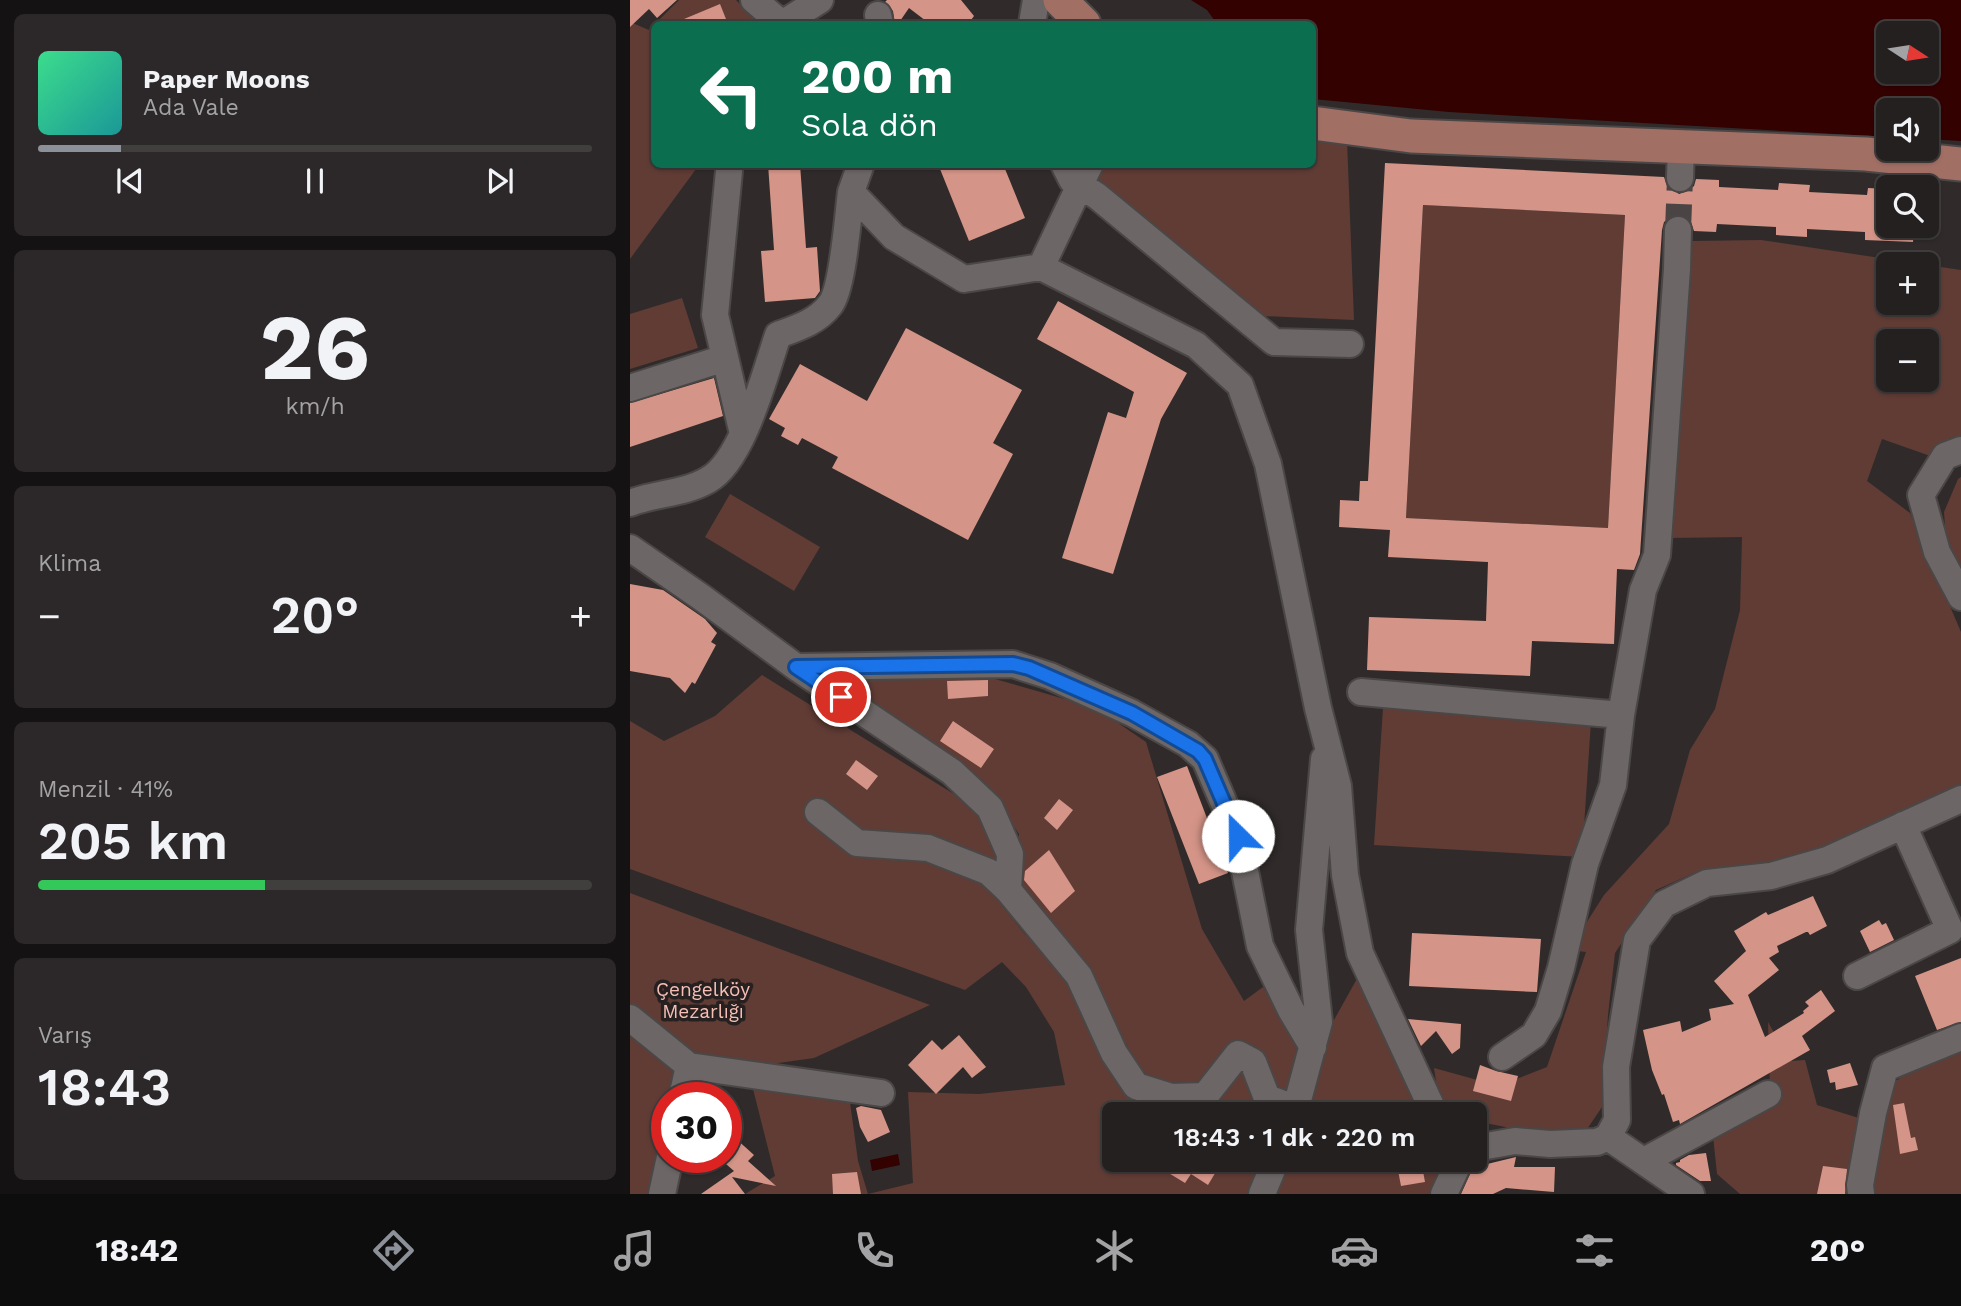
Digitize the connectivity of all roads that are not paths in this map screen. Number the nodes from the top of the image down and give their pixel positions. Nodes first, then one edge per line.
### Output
1 (754, 0) edge
2 (820, 0) edge
3 (1036, 0) edge
4 (1060, 0) edge
5 (780, 21) edge
6 (785, 21) edge
7 (1032, 21) edge
8 (1081, 21) edge
9 (1316, 124) edge
10 (1961, 164) edge
11 (860, 168) edge
12 (1066, 168) edge
13 (729, 171) dead end
14 (1085, 175) edge
15 (851, 192) junction
16 (1678, 230) tunnel mouth
17 (1041, 267) junction
18 (1350, 344) dead end
19 (724, 358) junction
20 (630, 388) edge
21 (743, 434) junction
22 (1961, 450) edge
23 (630, 503) edge
24 (630, 548) edge
25 (1961, 597) edge
26 (796, 667) junction
27 (1361, 692) dead end
28 (1621, 715) junction
29 (1326, 740) junction
30 (1961, 799) edge
31 (818, 812) dead end
32 (1903, 825) junction
33 (1008, 890) junction
34 (1955, 929) edge
35 (1857, 976) dead end
36 (630, 1018) edge
37 (1961, 1037) edge
38 (1313, 1047) junction
39 (1502, 1057) dead end
40 (688, 1066) junction
41 (685, 1082) edge
42 (881, 1093) dead end
43 (1768, 1094) dead end
44 (1275, 1102) edge
45 (1298, 1102) edge
46 (1429, 1102) edge
47 (1608, 1137) junction
48 (1487, 1148) edge
49 (1644, 1161) junction
50 (1271, 1172) edge
51 (1458, 1172) edge
52 (667, 1173) edge
53 (662, 1194) edge
54 (1262, 1194) edge
55 (1444, 1194) edge
56 (1690, 1194) edge
57 (1861, 1194) edge

1 - 5 street
2 - 6 street
3 - 7 street
4 - 8 main road
9 - 10 main road
11 - 15 street
12 - 14 street
13 - 19 street
14 - 17 street
14 - 18 street
15 - 17 street
15 - 21 street
16 - 28 street
17 - 29 street
19 - 20 street
19 - 21 street
21 - 23 street
22 - 25 street
24 - 26 street
26 - 33 street
26 - 38 street
27 - 28 street
28 - 39 street
29 - 38 street
29 - 46 street
30 - 32 street
31 - 33 street
32 - 34 street
32 - 47 street
33 - 44 street
34 - 35 street
36 - 40 street
37 - 57 street
38 - 45 street
40 - 41 street
40 - 42 street
43 - 49 street
47 - 48 street
47 - 49 street
49 - 56 street
50 - 54 street
51 - 55 street
52 - 53 street

